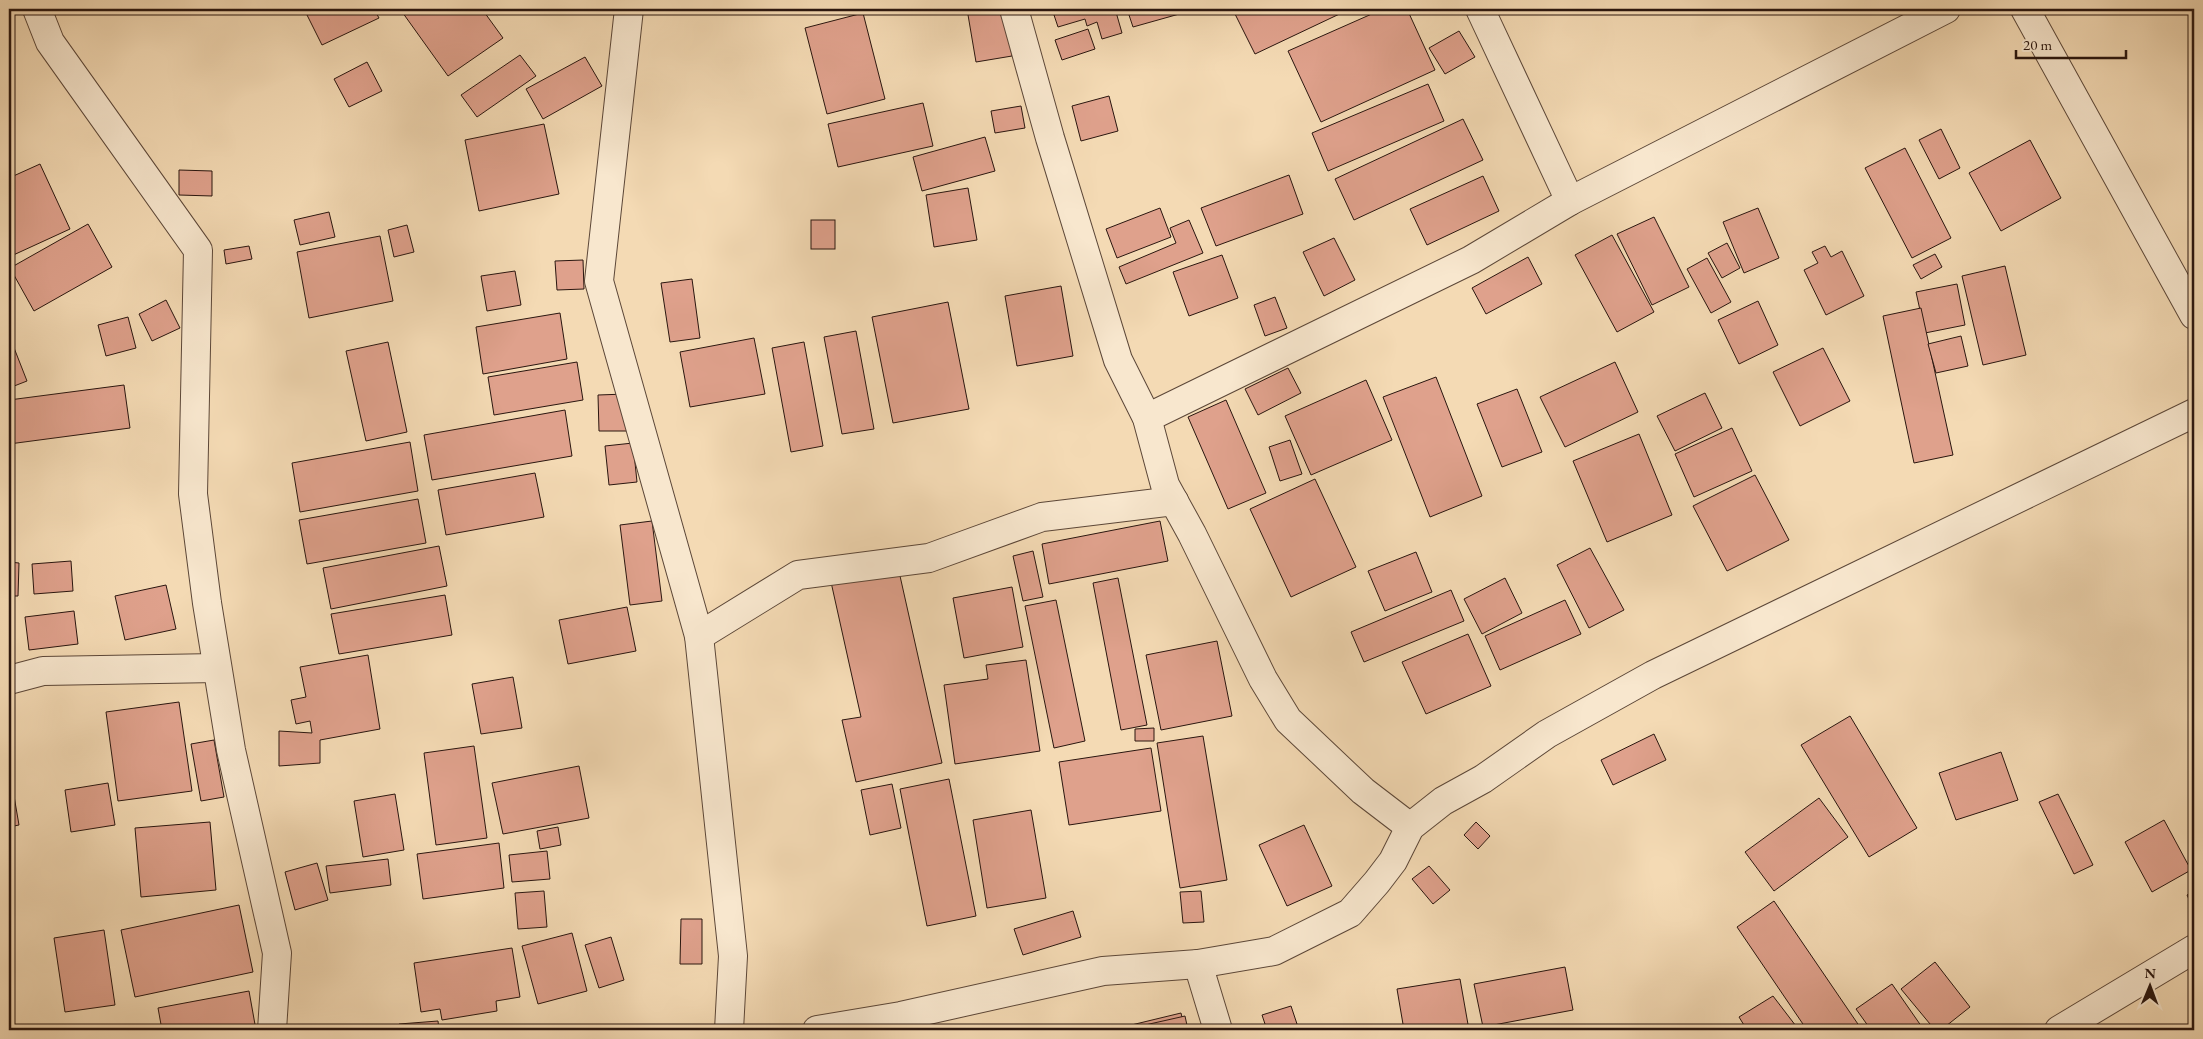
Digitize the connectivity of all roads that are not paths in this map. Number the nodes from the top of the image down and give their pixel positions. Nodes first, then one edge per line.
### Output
1 (37, 9) edge
2 (629, 9) edge
3 (1014, 9) edge
4 (1480, 9) edge
5 (1946, 9) edge
6 (2025, 9) edge
7 (1570, 201) junction
8 (2194, 315) edge
9 (2194, 413) edge
10 (1147, 418) junction
11 (1174, 500) junction
12 (699, 636) junction
13 (217, 668) junction
14 (9, 680) edge
15 (1410, 827) junction
16 (2194, 948) edge
17 (1198, 964) junction
18 (272, 1030) edge
19 (729, 1030) edge
20 (817, 1030) edge
21 (1218, 1030) edge
22 (2059, 1030) edge

1 - 13 street
2 - 12 street
3 - 10 street
4 - 7 street
5 - 7 street
6 - 8 street
7 - 10 street
9 - 15 street
10 - 11 street
11 - 12 street
11 - 15 street
12 - 19 street
13 - 14 street
13 - 18 street
15 - 17 street
16 - 22 street
17 - 20 street
17 - 21 street

